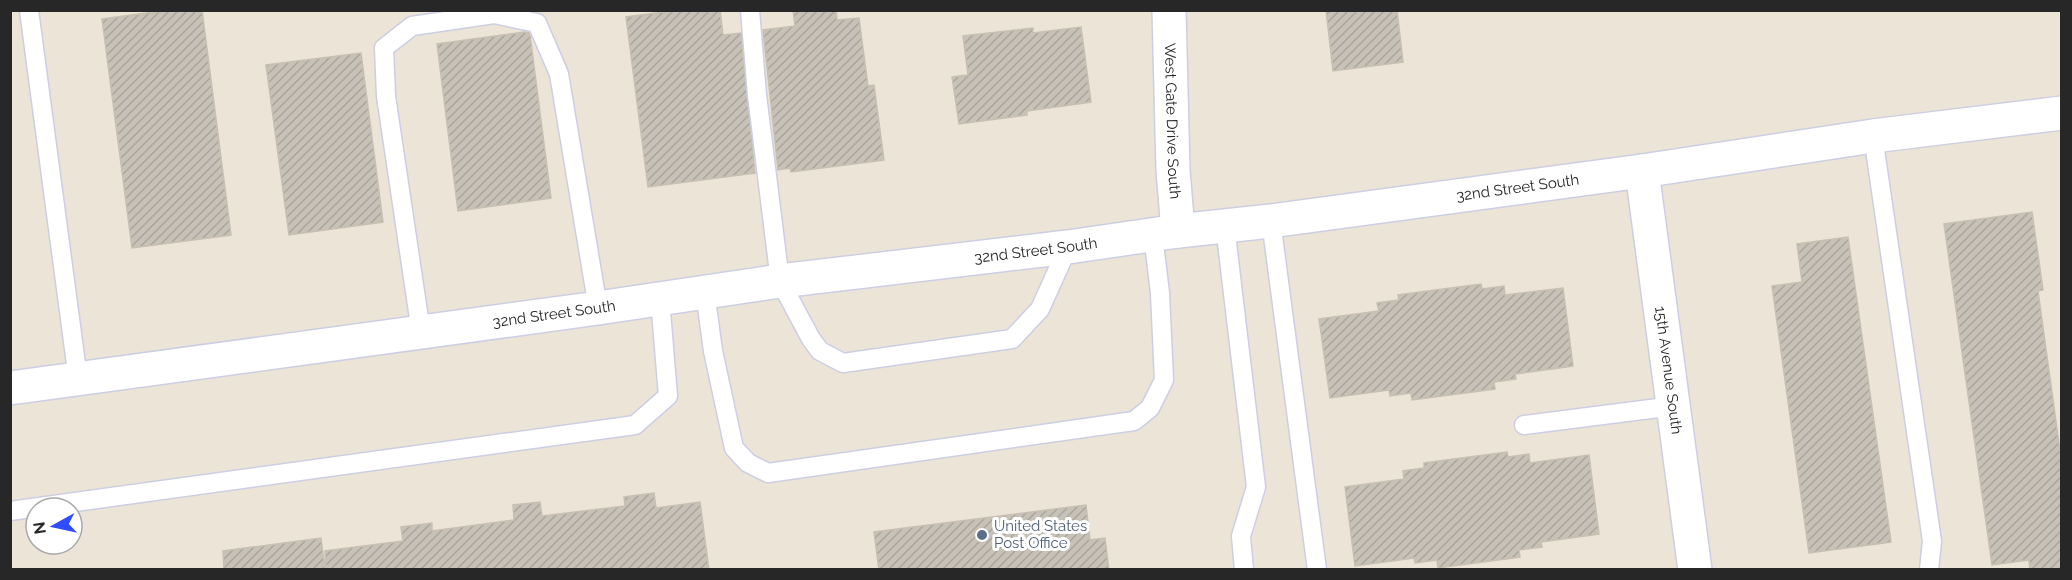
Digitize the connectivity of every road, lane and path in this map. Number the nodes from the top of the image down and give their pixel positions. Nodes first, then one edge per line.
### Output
1 (29, 10) edge
2 (750, 10) edge
3 (1169, 10) edge
4 (2061, 113) edge
5 (1874, 136) junction
6 (1642, 171) junction
7 (1271, 221) junction
8 (1225, 226) junction
9 (1166, 233) junction
10 (1068, 247) junction
11 (780, 281) junction
12 (705, 292) junction
13 (660, 299) junction
14 (598, 308) junction
15 (421, 332) junction
16 (78, 379) junction
17 (10, 388) edge
18 (1674, 406) junction
19 (1524, 425) dead end
20 (10, 511) edge
21 (1244, 570) edge
22 (1317, 570) edge
23 (1695, 570) edge
24 (1929, 570) edge

1 - 16 lane
2 - 11 lane
3 - 9 street, West Gate Drive South
4 - 5 street, 32nd Street South
5 - 6 street, 32nd Street South
5 - 24 lane
6 - 7 street, 32nd Street South
6 - 18 street, 15th Avenue South
7 - 8 street, 32nd Street South
7 - 22 lane
8 - 9 street, 32nd Street South
8 - 21 lane
9 - 10 street, 32nd Street South
9 - 12 lane
10 - 11 street, 32nd Street South
10 - 11 lane
11 - 12 street, 32nd Street South
12 - 13 street, 32nd Street South
13 - 14 street, 32nd Street South
13 - 20 lane
14 - 15 street, 32nd Street South
14 - 15 lane
15 - 16 street, 32nd Street South
16 - 17 street, 32nd Street South
18 - 19 lane
18 - 23 street, 15th Avenue South

